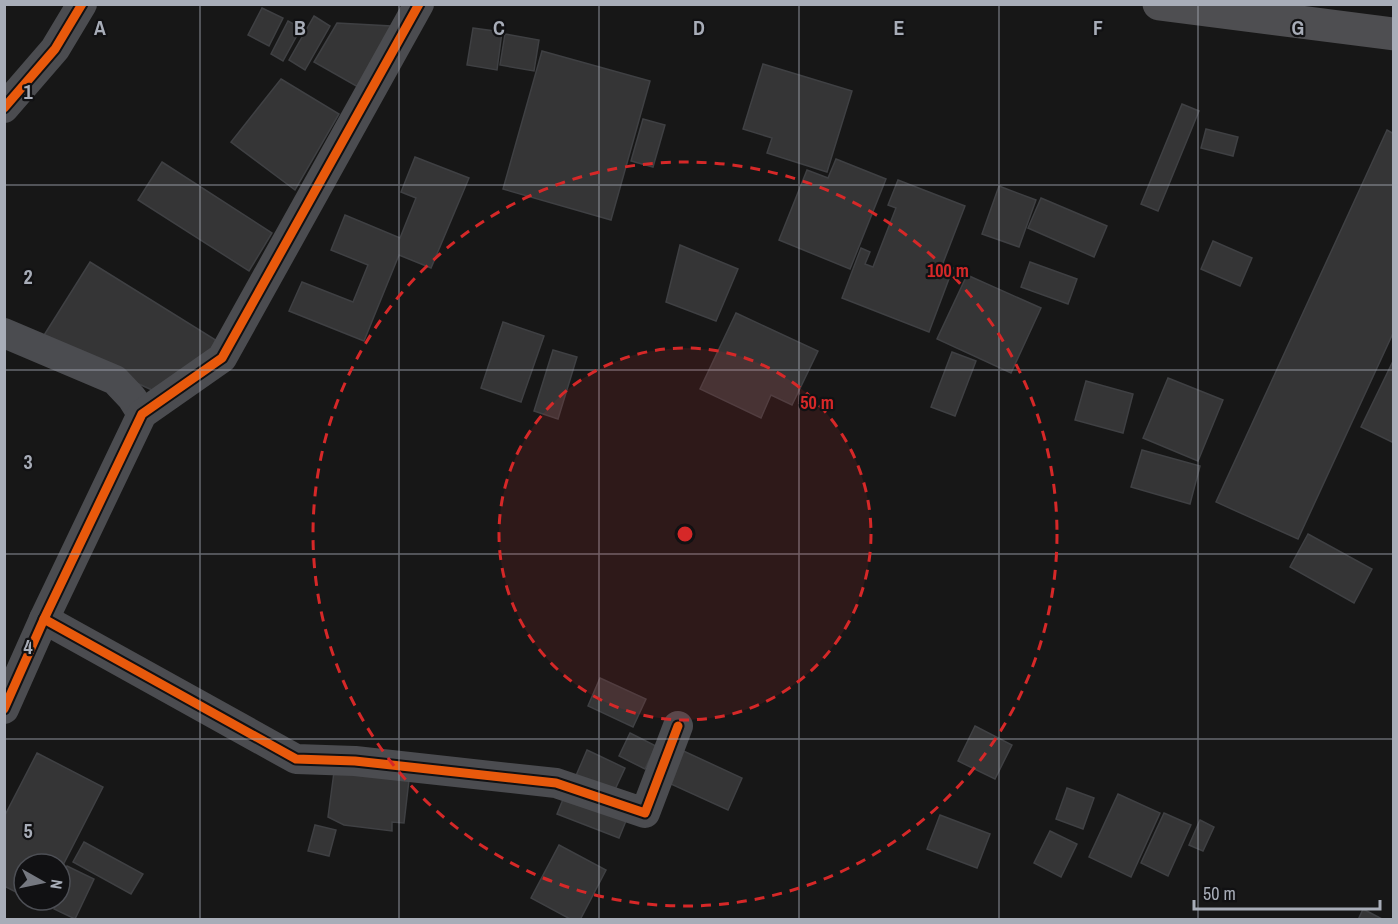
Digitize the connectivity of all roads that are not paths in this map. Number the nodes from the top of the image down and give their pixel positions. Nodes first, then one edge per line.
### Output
1 (81, 4) edge
2 (418, 4) edge
3 (1159, 4) edge
4 (1394, 34) edge
5 (4, 108) edge
6 (4, 333) edge
7 (142, 414) junction
8 (44, 619) junction
9 (4, 710) edge
10 (678, 726) dead end

1 - 5 street
2 - 7 street
3 - 4 highway
6 - 7 street
7 - 8 street
8 - 9 street
8 - 10 street

